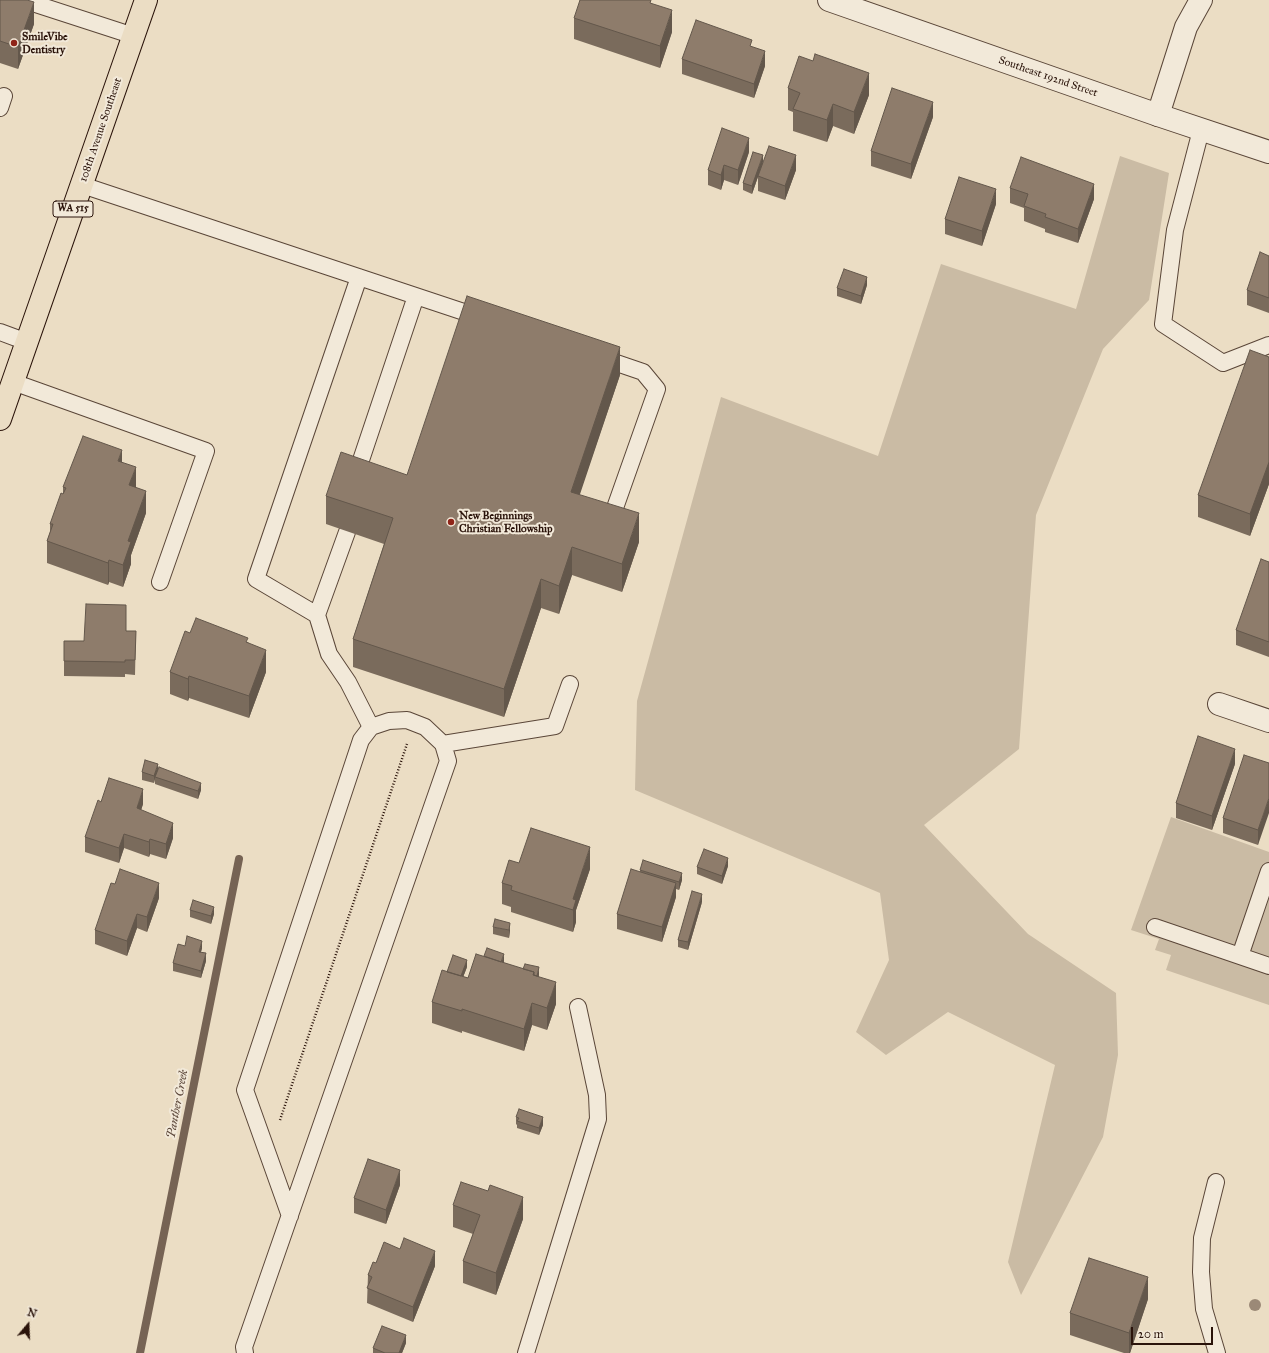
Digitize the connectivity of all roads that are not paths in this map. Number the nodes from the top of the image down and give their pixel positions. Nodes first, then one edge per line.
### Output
1 (23, 0) edge
2 (146, 0) edge
3 (829, 0) edge
4 (1201, 0) edge
5 (134, 36) junction
6 (1158, 115) junction
7 (1201, 130) junction
8 (1269, 152) edge
9 (82, 185) junction
10 (359, 277) junction
11 (416, 296) junction
12 (500, 324) edge
13 (0, 332) edge
14 (27, 342) junction
15 (1269, 345) edge
16 (583, 352) edge
17 (13, 382) junction
18 (0, 419) edge
19 (362, 488) edge
20 (610, 522) edge
21 (347, 532) dead end
22 (160, 582) dead end
23 (317, 615) junction
24 (570, 684) dead end
25 (1219, 704) dead end
26 (1269, 721) edge
27 (371, 727) junction
28 (443, 744) junction
29 (1269, 871) edge
30 (1155, 927) dead end
31 (1240, 956) junction
32 (1269, 966) edge
33 (578, 1007) dead end
34 (1216, 1182) dead end
35 (290, 1216) junction
36 (245, 1353) edge
37 (526, 1353) edge
38 (1217, 1353) edge

1 - 5 lane
2 - 5 main road, 108th Avenue Southeast / WA 515
3 - 6 street, Southeast 192nd Street
4 - 6 street
5 - 9 main road, 108th Avenue Southeast / WA 515
6 - 7 street, Southeast 192nd Street
7 - 8 street, Southeast 192nd Street
7 - 15 lane
9 - 10 lane
9 - 14 main road, 108th Avenue Southeast / WA 515
10 - 11 lane
10 - 23 lane
11 - 12 lane
11 - 19 lane
13 - 14 lane
14 - 17 main road, 108th Avenue Southeast / WA 515
16 - 20 lane
17 - 18 main road, 108th Avenue Southeast / WA 515
17 - 22 lane
21 - 23 lane
23 - 27 lane
24 - 28 lane
25 - 26 street
27 - 28 lane
27 - 35 lane
28 - 35 lane
29 - 31 lane
30 - 31 lane
31 - 32 lane
33 - 37 lane
34 - 38 lane
35 - 36 lane

